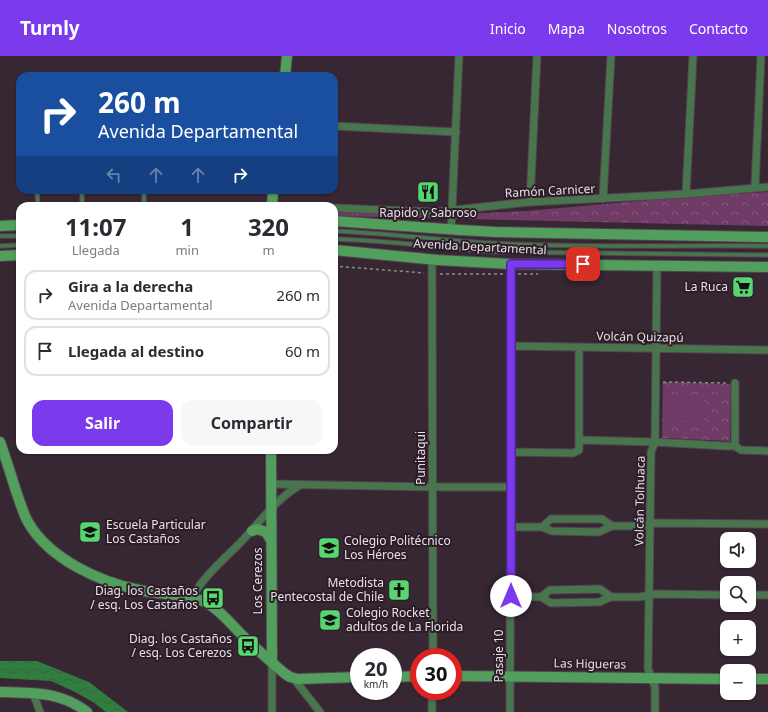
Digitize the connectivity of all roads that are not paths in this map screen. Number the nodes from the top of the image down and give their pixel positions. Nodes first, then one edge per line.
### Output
1 (287, 56) edge
2 (459, 56) edge
3 (537, 56) edge
4 (611, 56) edge
5 (693, 56) edge
6 (761, 56) edge
7 (285, 72) edge
8 (338, 126) edge
9 (456, 132) junction
10 (768, 187) edge
11 (755, 188) junction
12 (686, 194) junction
13 (603, 199) junction
14 (530, 202) junction
15 (338, 208) edge
16 (452, 209) junction
17 (338, 221) edge
18 (16, 225) edge
19 (0, 226) edge
20 (451, 230) junction
21 (338, 231) edge
22 (0, 236) edge
23 (16, 236) edge
24 (768, 237) edge
25 (338, 239) edge
26 (16, 245) edge
27 (0, 246) edge
28 (768, 246) edge
29 (338, 250) edge
30 (16, 255) edge
31 (768, 255) edge
32 (0, 256) edge
33 (432, 259) junction
34 (511, 264) junction
35 (657, 265) junction
36 (768, 267) edge
37 (511, 346) junction
38 (580, 347) junction
39 (656, 348) junction
40 (768, 350) edge
41 (736, 383) road end
42 (579, 440) junction
43 (0, 442) edge
44 (655, 442) junction
45 (734, 446) junction
46 (768, 451) edge
47 (511, 452) junction
48 (271, 454) edge
49 (271, 484) junction
50 (300, 485) junction
51 (432, 487) junction
52 (511, 487) junction
53 (271, 510) junction
54 (650, 524) junction
55 (768, 524) edge
56 (612, 526) junction
57 (511, 527) junction
58 (542, 527) junction
59 (252, 531) junction
60 (271, 540) junction
61 (649, 595) junction
62 (720, 595) edge
63 (756, 595) edge
64 (768, 595) edge
65 (511, 596) junction
66 (611, 596) junction
67 (541, 597) junction
68 (192, 598) junction
69 (271, 637) junction
70 (251, 644) junction
71 (432, 648) edge
72 (272, 663) junction
73 (462, 676) edge
74 (510, 676) junction
75 (350, 678) edge
76 (652, 678) junction
77 (294, 679) junction
78 (720, 679) edge
79 (756, 679) edge
80 (768, 679) edge
81 (0, 692) edge
82 (33, 693) junction
83 (432, 700) edge
84 (40, 712) edge
85 (87, 712) edge
86 (272, 712) edge
87 (320, 712) edge
88 (432, 712) edge
89 (510, 712) edge
90 (655, 712) edge

1 - 7 street
2 - 9 street
3 - 14 street
4 - 13 street
5 - 12 street
6 - 11 street
8 - 9 street
9 - 16 street
10 - 11 street, Ramón Carnicer
11 - 12 street, Ramón Carnicer
12 - 13 street, Ramón Carnicer
13 - 14 street, Ramón Carnicer
14 - 16 street, Ramón Carnicer
15 - 16 street, Ramón Carnicer
16 - 20 street
17 - 20 street, Avenida Departamental
18 - 19 street
20 - 24 street, Avenida Departamental
21 - 28 lane
22 - 23 lane
25 - 31 lane
26 - 27 lane
29 - 33 street, Avenida Departamental
30 - 32 street
33 - 34 street, Avenida Departamental
33 - 51 street, Punitaqui
34 - 35 street, Avenida Departamental
34 - 37 street, Pasaje 10
35 - 36 street, Avenida Departamental
35 - 39 street, Volcán Tolhuaca
37 - 38 street, Volcán Quizapú
37 - 47 street, Pasaje 10
38 - 39 street, Volcán Quizapú
38 - 42 street
39 - 40 street, Volcán Quizapú
39 - 44 street, Volcán Tolhuaca
41 - 45 street
42 - 44 street
42 - 47 street
43 - 68 street
44 - 45 street
44 - 54 street, Volcán Tolhuaca
45 - 46 street
47 - 52 street, Pasaje 10
48 - 49 street, Los Cerezos
49 - 50 street
49 - 53 street, Los Cerezos
50 - 51 street
50 - 53 street
51 - 52 street
51 - 71 street, Punitaqui
52 - 57 street, Pasaje 10
53 - 59 street
53 - 60 street, Los Cerezos
54 - 55 street
54 - 56 street
54 - 61 street, Volcán Tolhuaca
56 - 58 street
56 - 58 street
57 - 58 street
57 - 65 street, Pasaje 10
59 - 60 street
59 - 68 street
60 - 69 street, Los Cerezos
61 - 62 street
61 - 66 street
61 - 76 street, Volcán Tolhuaca
63 - 64 street
65 - 67 street
65 - 74 street, Pasaje 10
66 - 67 street
66 - 67 street
68 - 70 street
69 - 70 street
69 - 72 street, Los Cerezos
70 - 72 street
72 - 77 street
72 - 86 street, Los Cerezos
73 - 74 street, Las Higueras
74 - 76 street, Las Higueras
74 - 89 street, Pasaje 10
75 - 77 street
76 - 78 street, Las Higueras
76 - 90 street, Volcán Tolhuaca
77 - 87 street
79 - 80 street
81 - 82 street
82 - 84 street
82 - 85 street
83 - 88 street

